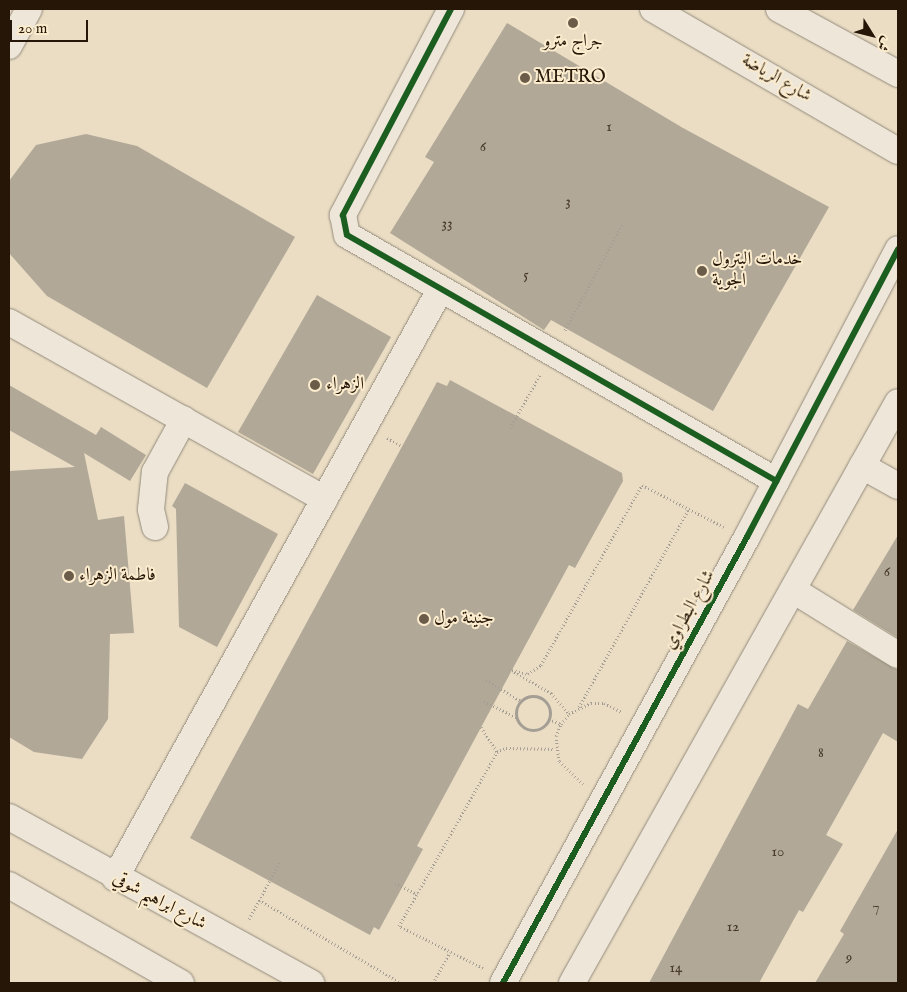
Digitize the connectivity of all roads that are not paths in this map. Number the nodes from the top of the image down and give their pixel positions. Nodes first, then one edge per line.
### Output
1 (29, 9) edge
2 (451, 9) edge
3 (652, 9) edge
4 (780, 9) edge
5 (9, 46) edge
6 (898, 74) edge
7 (898, 152) edge
8 (898, 249) edge
9 (440, 290) junction
10 (9, 322) edge
11 (898, 402) edge
12 (184, 419) junction
13 (862, 466) junction
14 (778, 481) junction
15 (898, 486) edge
16 (325, 499) junction
17 (155, 527) dead end
18 (793, 590) junction
19 (898, 655) edge
20 (9, 817) edge
21 (115, 878) junction
22 (9, 885) edge
23 (504, 981) edge
24 (181, 983) edge
25 (311, 983) edge
26 (572, 983) edge

1 - 5 street
2 - 9 street
3 - 7 street, شارع الرياضة
4 - 6 street
8 - 14 street, شارع البطراوي
9 - 14 street
9 - 16 street
10 - 12 street
11 - 13 street
12 - 16 street
12 - 17 street
13 - 15 street
13 - 18 street
14 - 23 street, شارع البطراوي
16 - 21 street
18 - 19 street
18 - 26 street
20 - 21 street, شارع ابراهيم شوقي
21 - 25 street, شارع ابراهيم شوقي
22 - 24 street

